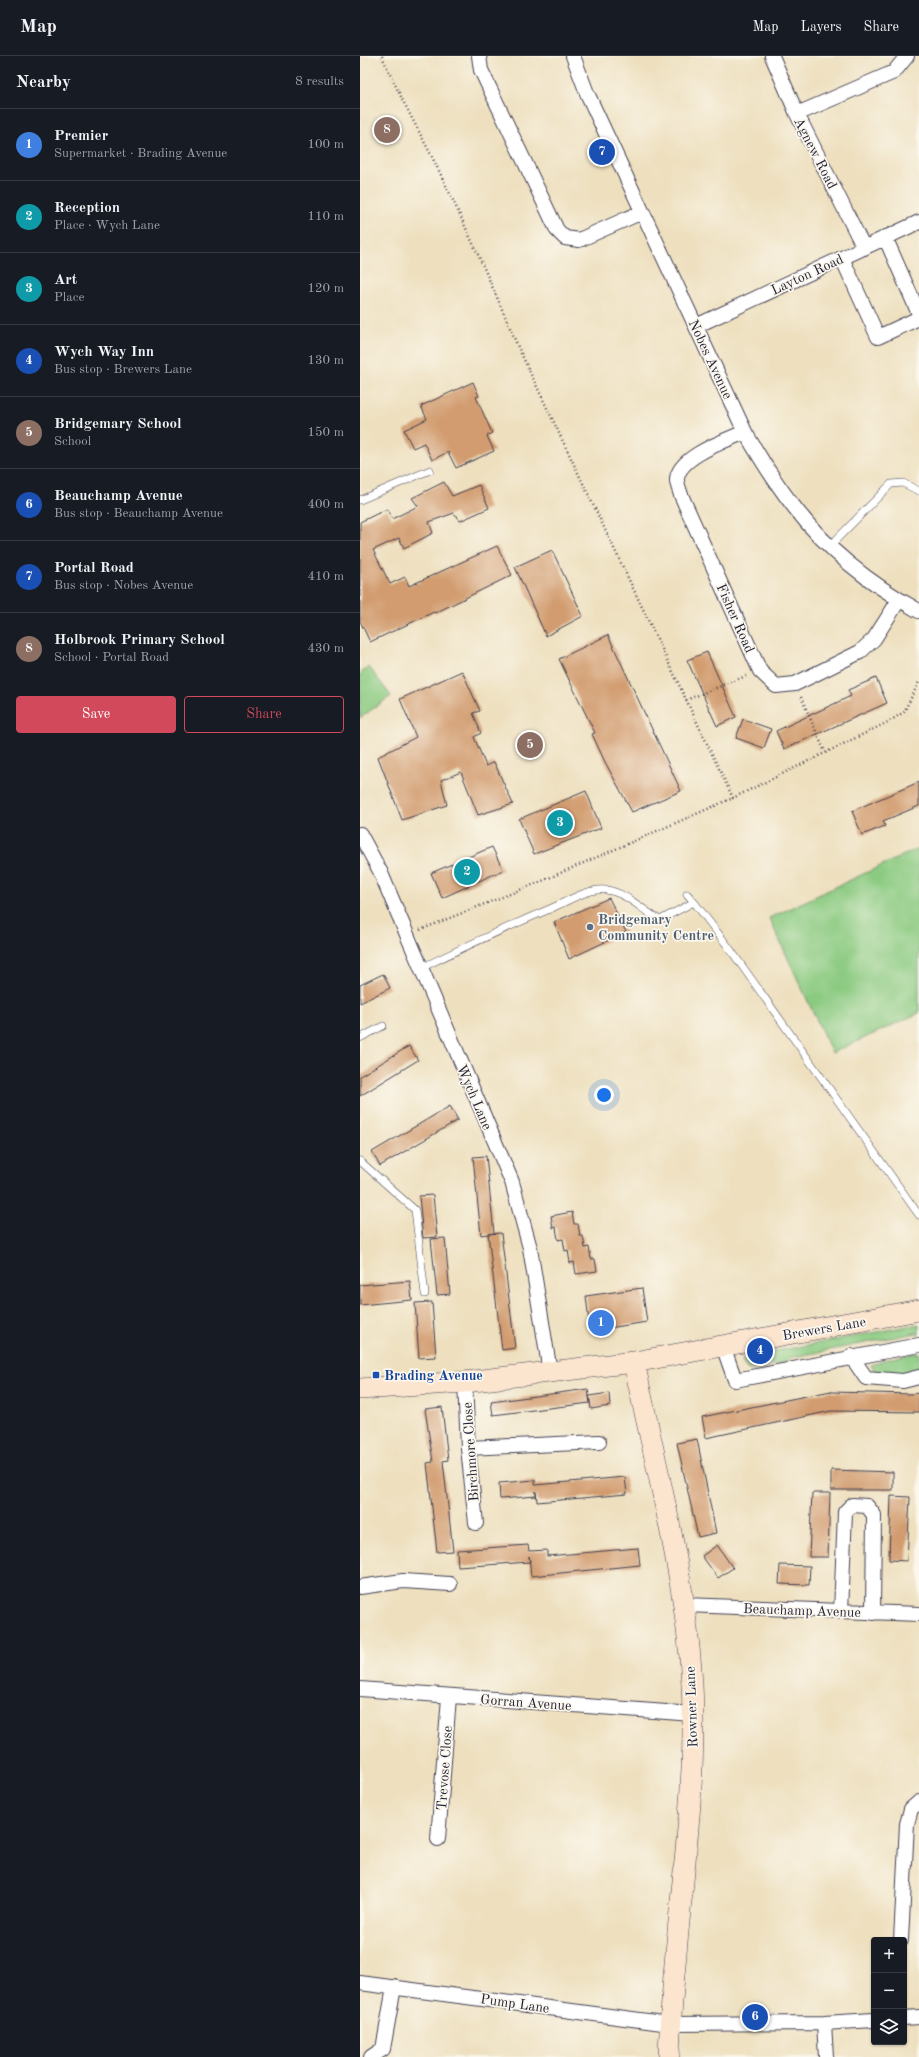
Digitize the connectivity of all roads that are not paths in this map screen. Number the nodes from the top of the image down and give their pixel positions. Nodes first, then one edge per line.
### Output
1 (479, 56) edge
2 (573, 56) edge
3 (772, 56) edge
4 (907, 56) edge
5 (796, 114) junction
6 (642, 212) junction
7 (919, 222) edge
8 (885, 237) junction
9 (864, 248) junction
10 (842, 258) junction
11 (919, 314) edge
12 (919, 318) edge
13 (696, 326) junction
14 (745, 432) junction
15 (430, 470) dead end
16 (919, 491) edge
17 (360, 500) edge
18 (830, 546) junction
19 (899, 600) junction
20 (919, 611) edge
21 (360, 834) edge
22 (687, 894) dead end
23 (694, 902) junction
24 (421, 968) junction
25 (383, 1026) dead end
26 (360, 1038) edge
27 (360, 1161) edge
28 (919, 1215) edge
29 (425, 1294) dead end
30 (919, 1310) edge
31 (919, 1345) edge
32 (723, 1346) junction
33 (851, 1356) junction
34 (634, 1362) junction
35 (550, 1372) junction
36 (919, 1377) edge
37 (465, 1382) junction
38 (360, 1389) edge
39 (599, 1442) dead end
40 (468, 1448) junction
41 (476, 1523) dead end
42 (450, 1584) dead end
43 (360, 1587) edge
44 (685, 1605) junction
45 (841, 1612) junction
46 (873, 1613) junction
47 (919, 1614) edge
48 (360, 1689) edge
49 (449, 1697) junction
50 (693, 1714) junction
51 (919, 1802) edge
52 (438, 1839) dead end
53 (901, 1937) edge
54 (360, 1983) edge
55 (394, 1987) junction
56 (907, 2018) edge
57 (919, 2018) edge
58 (871, 2020) edge
59 (824, 2023) junction
60 (670, 2024) junction
61 (371, 2057) edge
62 (669, 2057) edge
63 (826, 2057) edge

1 - 6 street
2 - 6 street, Nobes Avenue
3 - 5 street, Agnew Road
4 - 5 street
5 - 9 street, Agnew Road
6 - 13 street, Nobes Avenue
7 - 8 street, Layton Road
8 - 9 street, Layton Road
8 - 11 street
9 - 10 street, Layton Road
10 - 12 street
10 - 13 street, Layton Road
13 - 14 street, Nobes Avenue
14 - 18 street, Nobes Avenue
14 - 19 street, Fisher Road
15 - 17 lane
16 - 18 lane
18 - 19 street, Nobes Avenue
19 - 20 street, Nobes Avenue
21 - 24 street, Wych Lane
22 - 23 lane
23 - 24 lane
23 - 28 lane
24 - 35 street, Wych Lane
25 - 26 lane
27 - 29 lane
30 - 32 street, Brewers Lane
31 - 33 street
32 - 33 street
32 - 34 street, Brewers Lane
33 - 36 street
34 - 35 street
34 - 44 street, Rowner Lane
35 - 37 street
37 - 38 street
37 - 40 street, Birchmore Close
39 - 40 street
40 - 41 street, Birchmore Close
42 - 43 street
44 - 45 street, Beauchamp Avenue
44 - 50 street, Rowner Lane
45 - 46 street, Beauchamp Avenue
45 - 46 street
46 - 47 street, Beauchamp Avenue
48 - 49 street, Gorran Avenue
49 - 50 street, Gorran Avenue
49 - 52 street, Trevose Close
50 - 60 street, Rowner Lane
51 - 53 street
54 - 55 street, Pump Lane
55 - 60 street, Pump Lane
55 - 61 street
56 - 57 street
58 - 59 street
59 - 60 street
59 - 63 street
60 - 62 street, Rowner Lane

